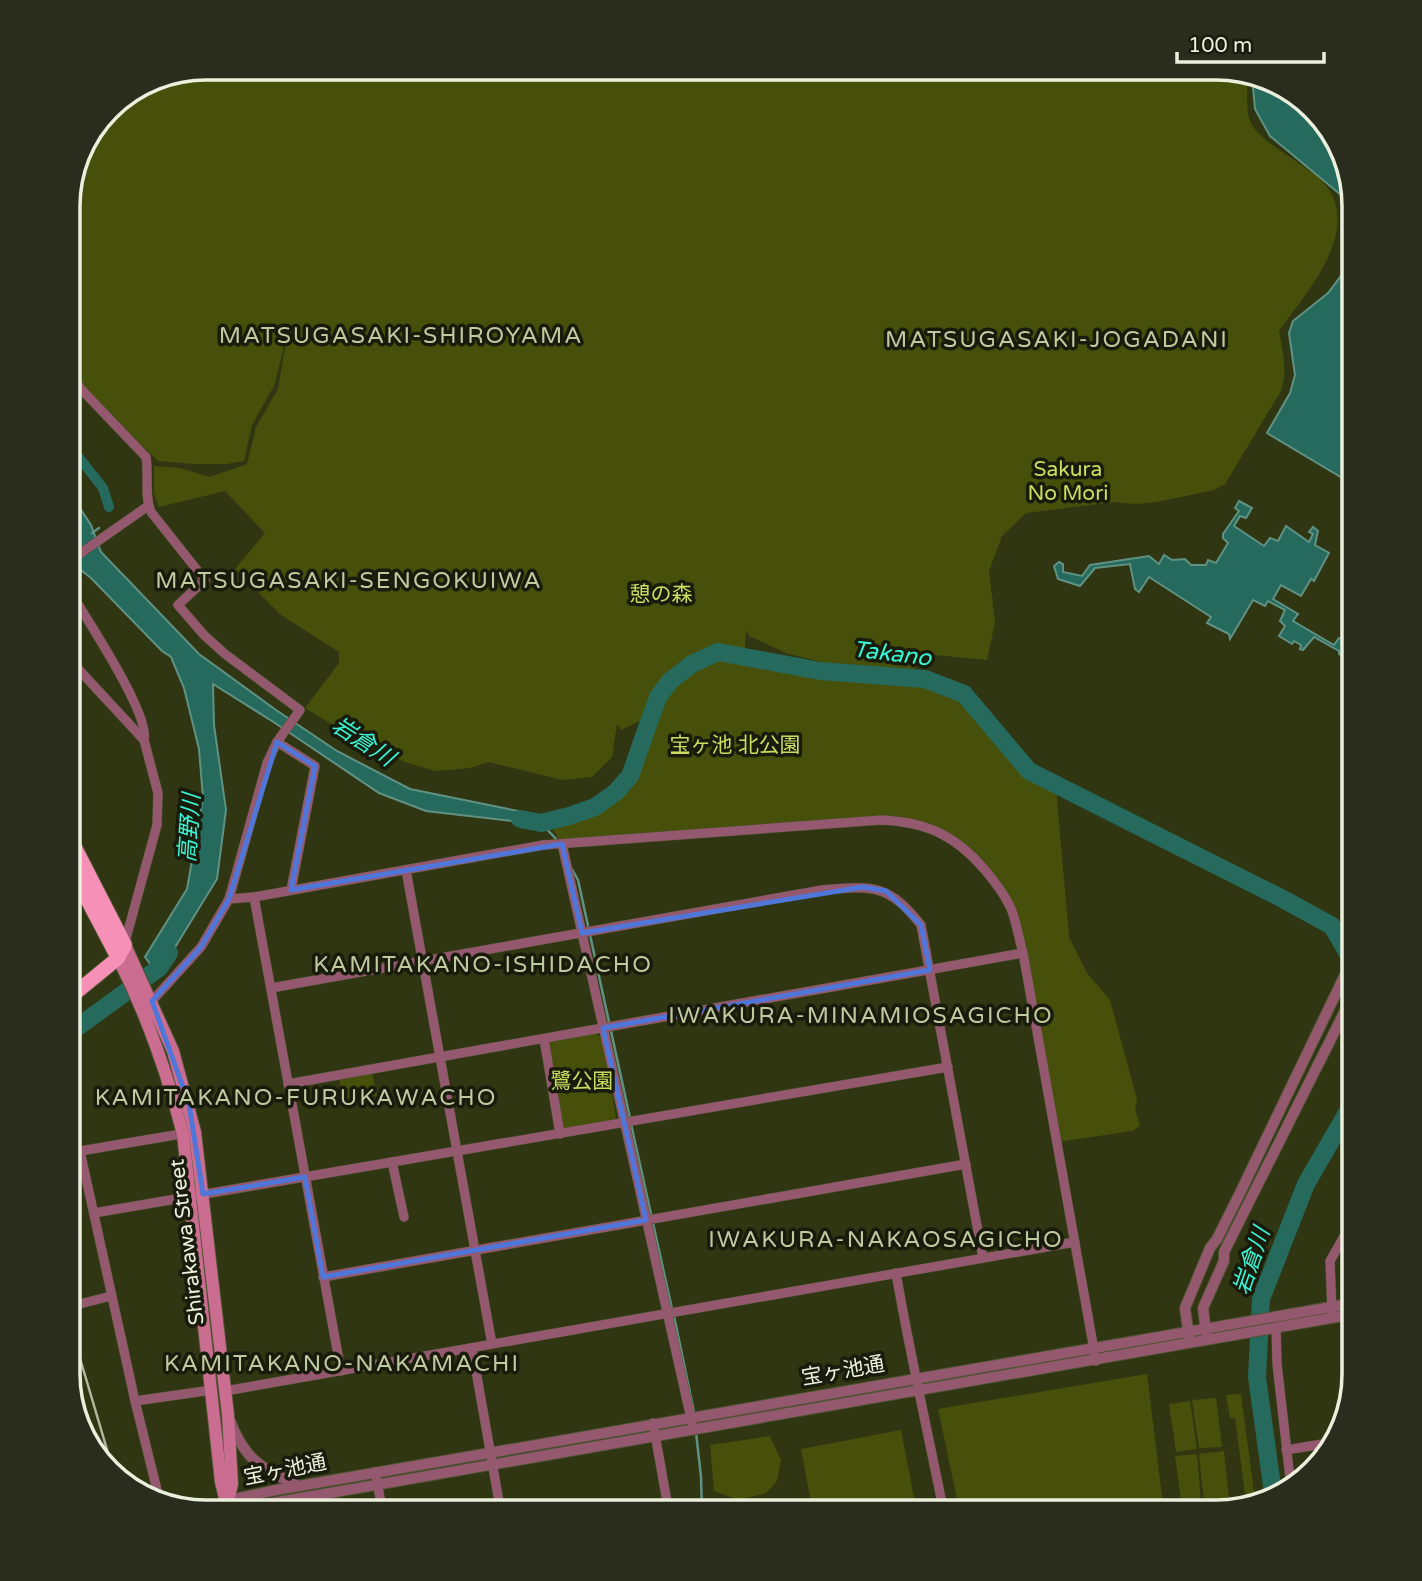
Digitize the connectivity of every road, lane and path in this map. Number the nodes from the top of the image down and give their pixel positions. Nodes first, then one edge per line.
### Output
1 (81, 389) edge
2 (148, 506) junction
3 (81, 553) edge
4 (81, 609) edge
5 (81, 671) edge
6 (144, 740) junction
7 (277, 742) junction
8 (562, 844) junction
9 (80, 861) edge
10 (406, 870) junction
11 (80, 884) edge
12 (291, 890) junction
13 (254, 897) junction
14 (229, 899) junction
15 (582, 933) junction
16 (1023, 953) junction
17 (123, 955) junction
18 (422, 960) junction
19 (930, 970) junction
20 (1342, 981) edge
21 (271, 988) junction
22 (80, 989) edge
23 (146, 998) junction
24 (1342, 1017) edge
25 (603, 1028) junction
26 (544, 1039) junction
27 (440, 1057) junction
28 (948, 1067) junction
29 (288, 1084) junction
30 (624, 1122) junction
31 (189, 1133) junction
32 (560, 1133) junction
33 (80, 1151) edge
34 (457, 1151) junction
35 (80, 1152) edge
36 (392, 1162) junction
37 (966, 1164) junction
38 (305, 1177) junction
39 (197, 1195) junction
40 (94, 1213) junction
41 (404, 1217) dead end
42 (646, 1220) junction
43 (1342, 1240) edge
44 (1074, 1242) junction
45 (475, 1250) junction
46 (983, 1258) junction
47 (896, 1273) junction
48 (323, 1277) junction
49 (111, 1296) junction
50 (80, 1304) edge
51 (1342, 1308) edge
52 (1332, 1312) junction
53 (1342, 1313) edge
54 (667, 1314) junction
55 (1274, 1324) junction
56 (1206, 1334) junction
57 (1189, 1337) junction
58 (492, 1344) junction
59 (1093, 1347) junction
60 (472, 1348) junction
61 (1096, 1360) junction
62 (341, 1371) junction
63 (915, 1378) junction
64 (920, 1389) junction
65 (219, 1391) junction
66 (135, 1401) junction
67 (228, 1415) junction
68 (690, 1417) junction
69 (653, 1423) junction
70 (693, 1429) junction
71 (655, 1436) junction
72 (1320, 1445) edge
73 (1286, 1450) junction
74 (490, 1452) junction
75 (492, 1464) junction
76 (375, 1472) junction
77 (1289, 1476) edge
78 (378, 1485) junction
79 (299, 1486) junction
80 (157, 1490) edge
81 (226, 1500) edge
82 (229, 1500) edge
83 (237, 1500) edge
84 (290, 1500) edge
85 (381, 1500) edge
86 (499, 1500) edge
87 (667, 1500) edge
88 (941, 1500) edge

1 - 2 street
2 - 3 street
2 - 7 street
4 - 6 street
5 - 6 street
6 - 17 street
7 - 12 street
7 - 14 street
8 - 10 street
8 - 15 street
8 - 16 street
9 - 17 highway, Shirakawa Street
10 - 12 street
10 - 18 street
11 - 17 highway, Shirakawa Street
12 - 13 street
13 - 14 street
13 - 21 street
14 - 23 street
15 - 18 street
15 - 19 street
15 - 25 street
16 - 19 street
16 - 44 street
17 - 22 highway
17 - 23 main road, Shirakawa Street
18 - 21 street
18 - 27 street
19 - 25 street
19 - 28 street
20 - 57 street
21 - 29 street
23 - 31 main road, Shirakawa Street
24 - 56 street
25 - 26 street
25 - 30 street
26 - 27 street
26 - 32 street
27 - 29 street
27 - 34 street
28 - 30 street
28 - 37 street
29 - 38 street
30 - 32 street
30 - 42 street
31 - 33 street
31 - 39 main road, Shirakawa Street
32 - 34 street
34 - 36 street
34 - 45 street
35 - 40 street
36 - 38 street
36 - 41 street
37 - 42 street
37 - 46 street
38 - 39 street
38 - 48 street
39 - 40 street
39 - 65 main road, Shirakawa Street
40 - 49 street
42 - 45 street
42 - 54 street
43 - 52 street
44 - 46 street
44 - 59 street
45 - 48 street
45 - 58 street
46 - 47 street
47 - 54 street
47 - 63 street
48 - 62 street
49 - 50 street
49 - 66 street
51 - 52 street, 宝ヶ池通
52 - 53 street, 宝ヶ池通
52 - 55 street, 宝ヶ池通
54 - 58 street
54 - 68 street
55 - 56 street, 宝ヶ池通
55 - 73 street
56 - 57 street, 宝ヶ池通
57 - 59 street, 宝ヶ池通
57 - 61 street, 宝ヶ池通
58 - 60 street
59 - 61 street
59 - 63 street, 宝ヶ池通
60 - 62 street
60 - 74 street
61 - 64 street, 宝ヶ池通
62 - 65 street
63 - 64 street
63 - 68 street, 宝ヶ池通
64 - 70 street, 宝ヶ池通
64 - 88 street
65 - 66 street
65 - 67 main road, Shirakawa Street
65 - 81 main road, Shirakawa Street
66 - 80 street
67 - 79 street
67 - 82 main road, Shirakawa Street
68 - 69 street, 宝ヶ池通
68 - 70 street
69 - 71 street
69 - 74 street, 宝ヶ池通
70 - 71 street, 宝ヶ池通
71 - 75 street, 宝ヶ池通
71 - 87 street
72 - 73 street
73 - 77 street
74 - 75 street
74 - 76 street, 宝ヶ池通
75 - 78 street, 宝ヶ池通
75 - 86 street
76 - 78 street
76 - 79 street, 宝ヶ池通
78 - 84 street, 宝ヶ池通
78 - 85 street
79 - 83 street, 宝ヶ池通

